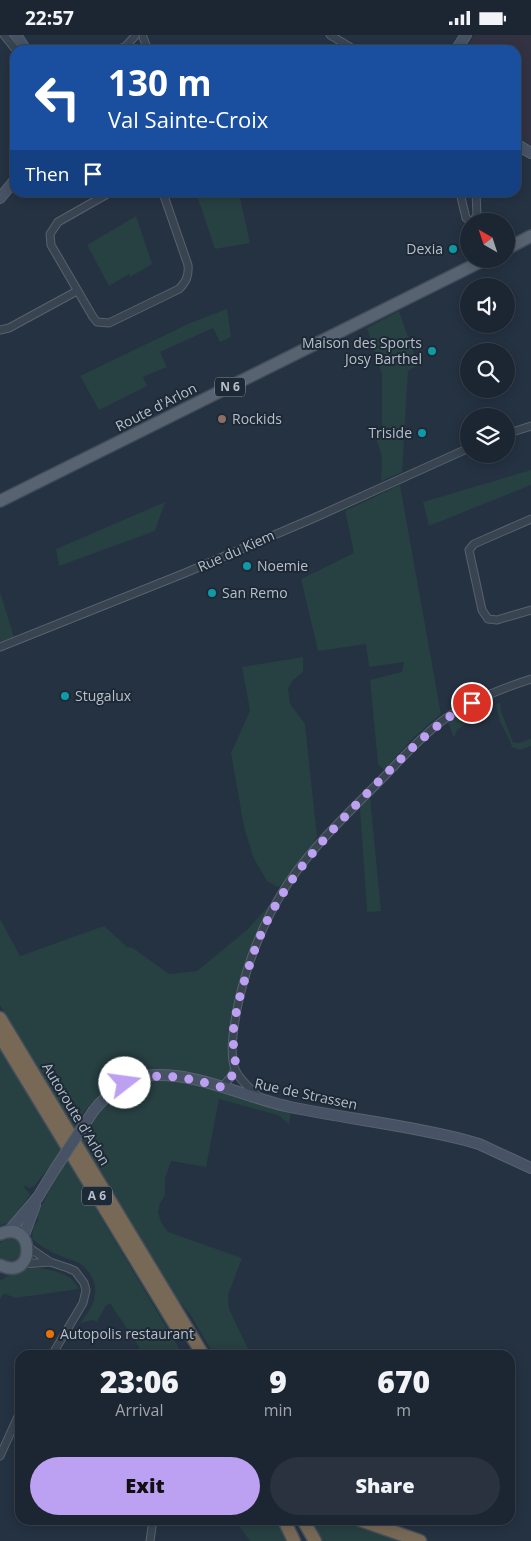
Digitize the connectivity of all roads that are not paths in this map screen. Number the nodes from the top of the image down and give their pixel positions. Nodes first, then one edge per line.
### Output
1 (4, 35) edge
2 (135, 35) edge
3 (330, 35) edge
4 (145, 36) edge
5 (12, 45) edge
6 (126, 45) edge
7 (347, 45) edge
8 (10, 186) edge
9 (102, 197) edge
10 (164, 197) edge
11 (461, 197) edge
12 (476, 197) edge
13 (0, 198) edge
14 (465, 213) edge
15 (477, 213) edge
16 (531, 236) edge
17 (515, 244) edge
18 (468, 268) edge
19 (77, 291) junction
20 (0, 330) edge
21 (531, 426) edge
22 (515, 431) edge
23 (460, 452) edge
24 (0, 501) edge
25 (531, 519) edge
26 (531, 610) edge
27 (0, 647) edge
28 (531, 679) edge
29 (0, 1018) edge
30 (0, 1036) edge
31 (235, 1070) junction
32 (221, 1087) junction
33 (262, 1100) junction
34 (531, 1168) edge
35 (38, 1197) junction
36 (5, 1233) edge
37 (26, 1243) junction
38 (50, 1262) junction
39 (22, 1263) junction
40 (3, 1270) edge
41 (55, 1350) edge
42 (190, 1350) edge
43 (200, 1350) edge
44 (15, 1423) edge
45 (0, 1456) edge
46 (152, 1525) edge
47 (286, 1525) edge
48 (297, 1525) edge
49 (306, 1525) edge
50 (374, 1525) edge
51 (150, 1541) edge
52 (294, 1541) edge
53 (306, 1541) edge
54 (315, 1541) edge
55 (420, 1541) edge

1 - 5 street
2 - 4 street
2 - 6 street
3 - 7 street
8 - 13 main road
9 - 19 street
10 - 19 street
11 - 14 street
12 - 15 street
16 - 17 main road
18 - 24 main road, Route d'Arlon / N 6
19 - 20 street
21 - 22 street
23 - 27 street, Rue du Kiem
25 - 26 street
28 - 31 street
29 - 43 highway, Autoroute d'Arlon / A 6
30 - 42 highway, Autoroute d'Arlon / A 6
31 - 32 street
31 - 33 street
32 - 33 main road, Rue de Strassen
32 - 35 main road, Rue de Strassen, bridge
33 - 34 main road, Rue de Strassen
35 - 36 main road, Rue de Strassen
35 - 37 main road, Rue de Strassen
36 - 37 main road
37 - 38 street
37 - 39 main road
38 - 39 street
38 - 41 street
39 - 40 main road
44 - 45 street
46 - 51 street
47 - 52 highway
48 - 53 highway
49 - 54 highway
50 - 55 highway

